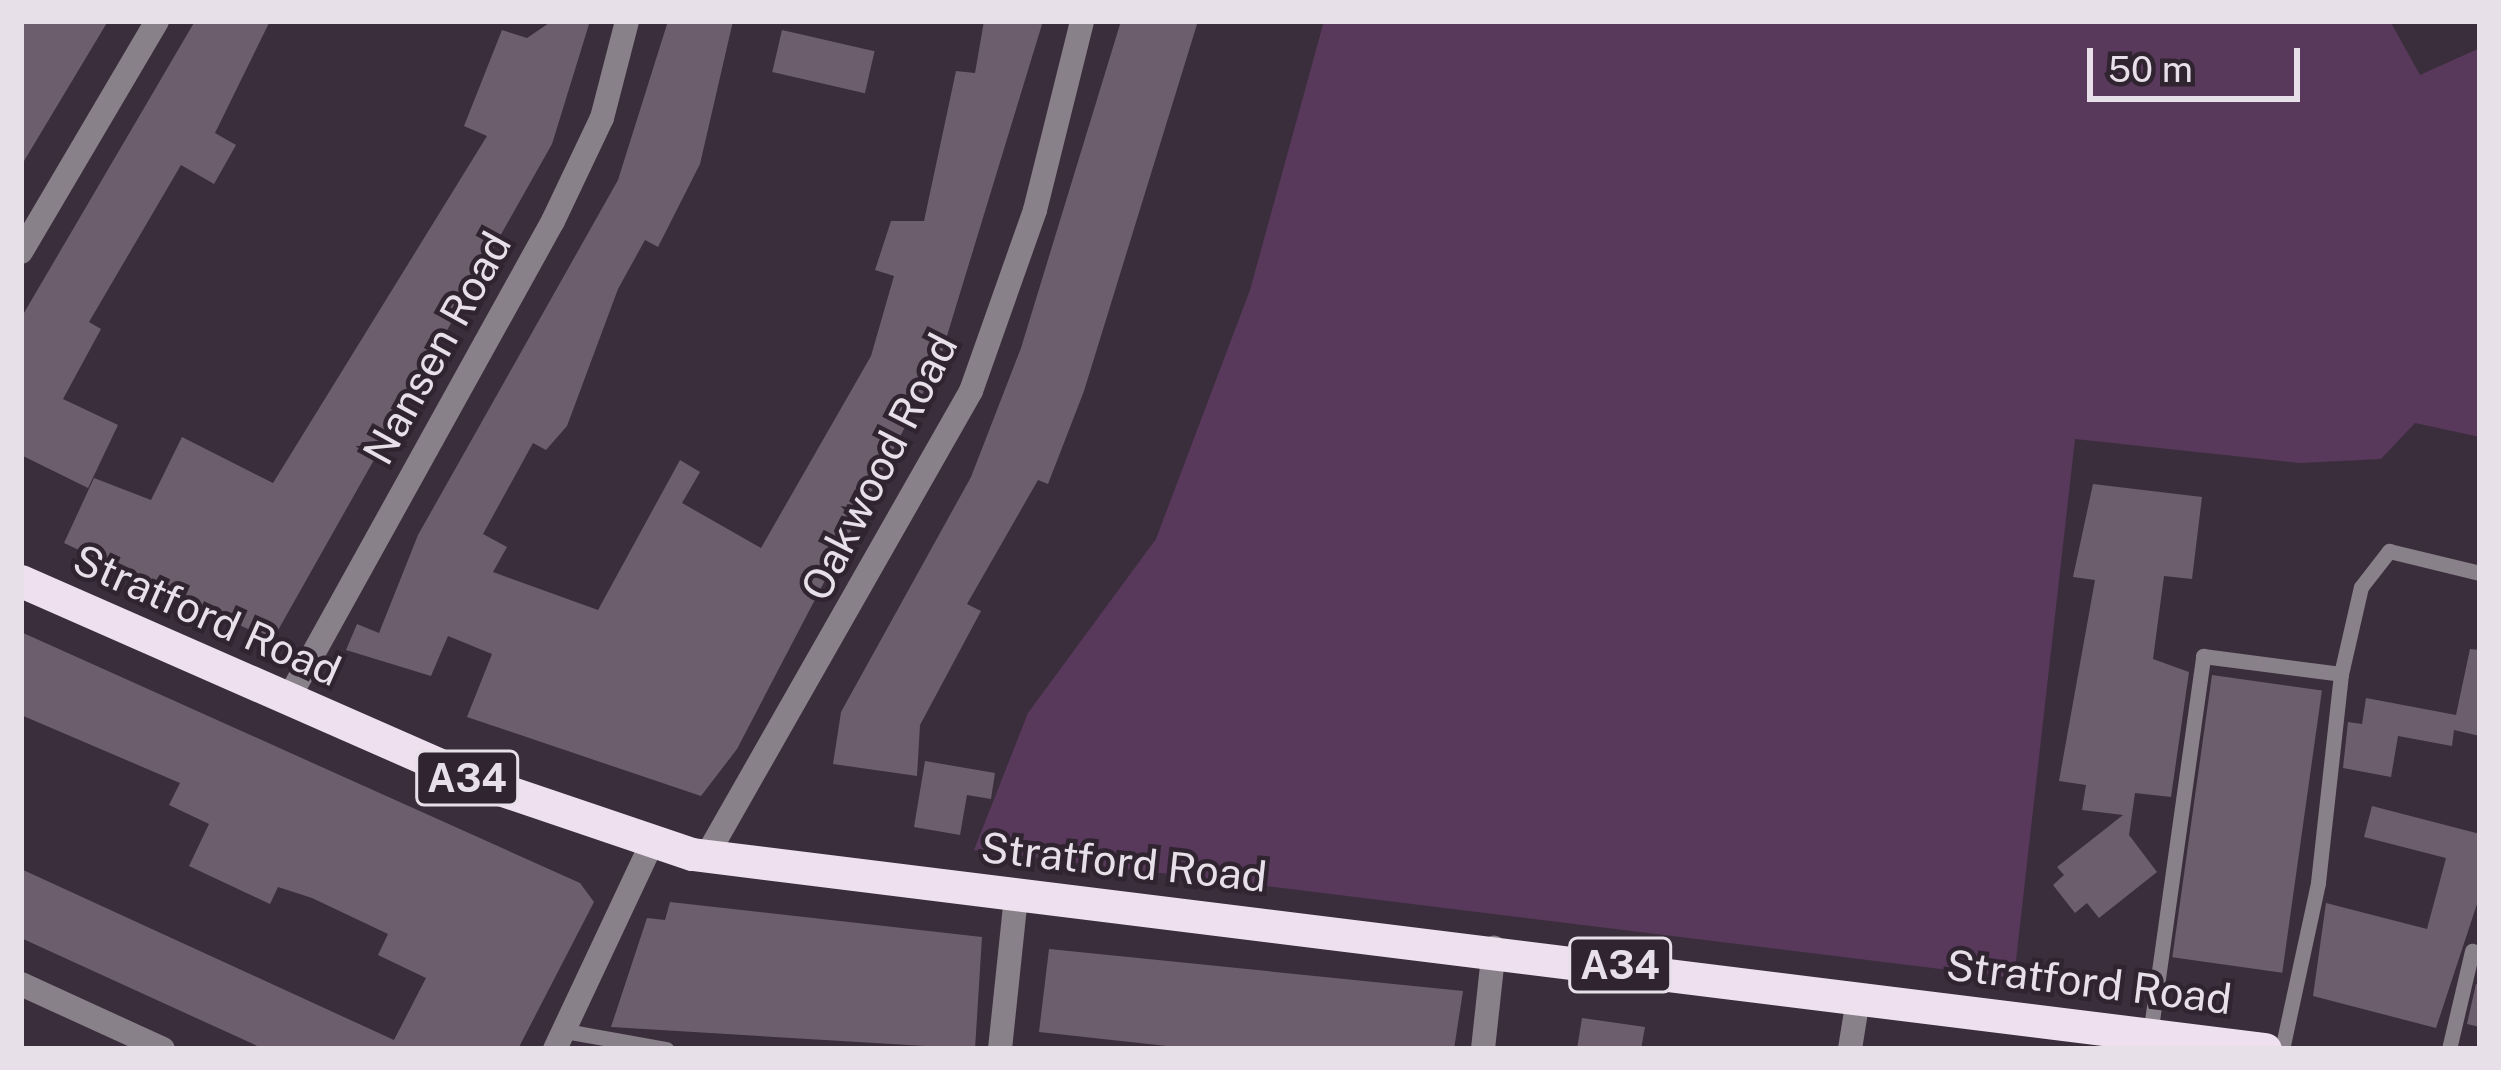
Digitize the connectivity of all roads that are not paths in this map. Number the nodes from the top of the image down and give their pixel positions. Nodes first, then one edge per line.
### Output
1 (157, 21) edge
2 (627, 21) edge
3 (1082, 21) edge
4 (21, 252) edge
5 (2480, 573) edge
6 (21, 581) edge
7 (2342, 674) junction
8 (287, 700) junction
9 (651, 845) junction
10 (706, 856) junction
11 (1016, 896) junction
12 (1494, 948) junction
13 (2472, 951) dead end
14 (21, 984) edge
15 (1858, 999) junction
16 (2150, 1035) junction
17 (560, 1040) edge
18 (2224, 1046) edge
19 (163, 1049) edge
20 (666, 1049) edge
21 (1000, 1049) edge
22 (1483, 1049) edge
23 (1850, 1049) edge
24 (2265, 1049) edge
25 (2282, 1049) edge
26 (2449, 1049) edge

1 - 4 street
2 - 8 street, Nansen Road
3 - 10 street, Oakwood Road
5 - 7 lane
6 - 8 highway, Stratford Road / A34
7 - 16 lane
7 - 25 lane
8 - 9 highway, Stratford Road / A34
9 - 10 highway, Stratford Road / A34
9 - 17 street
10 - 11 highway, Stratford Road / A34
11 - 12 highway, Stratford Road / A34
11 - 21 street
12 - 15 highway, Stratford Road / A34
12 - 22 street
13 - 26 lane
14 - 19 street
15 - 16 highway, Stratford Road / A34
15 - 23 street
16 - 18 highway, Stratford Road / A34
17 - 20 lane
18 - 24 highway, Stratford Road / A34

